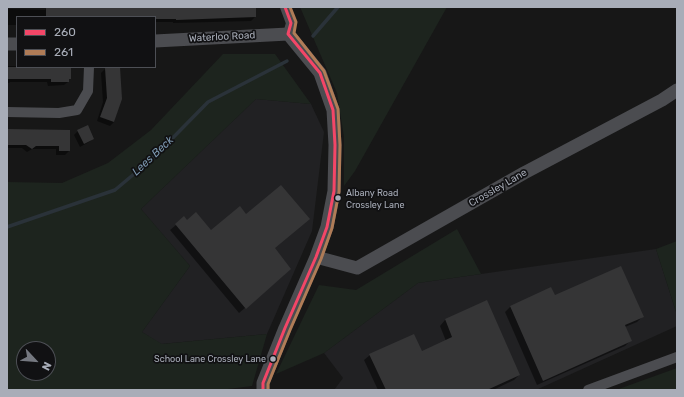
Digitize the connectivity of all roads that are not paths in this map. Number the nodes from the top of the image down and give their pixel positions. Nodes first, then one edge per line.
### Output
1 (285, 7) edge
2 (288, 34) junction
3 (156, 41) edge
4 (89, 68) edge
5 (677, 90) edge
6 (7, 112) edge
7 (316, 257) junction
8 (677, 357) edge
9 (262, 390) edge
10 (588, 390) edge

1 - 2 street
2 - 3 street, Waterloo Road
2 - 7 street
4 - 6 street
5 - 7 street, Crossley Lane
7 - 9 street
8 - 10 street

